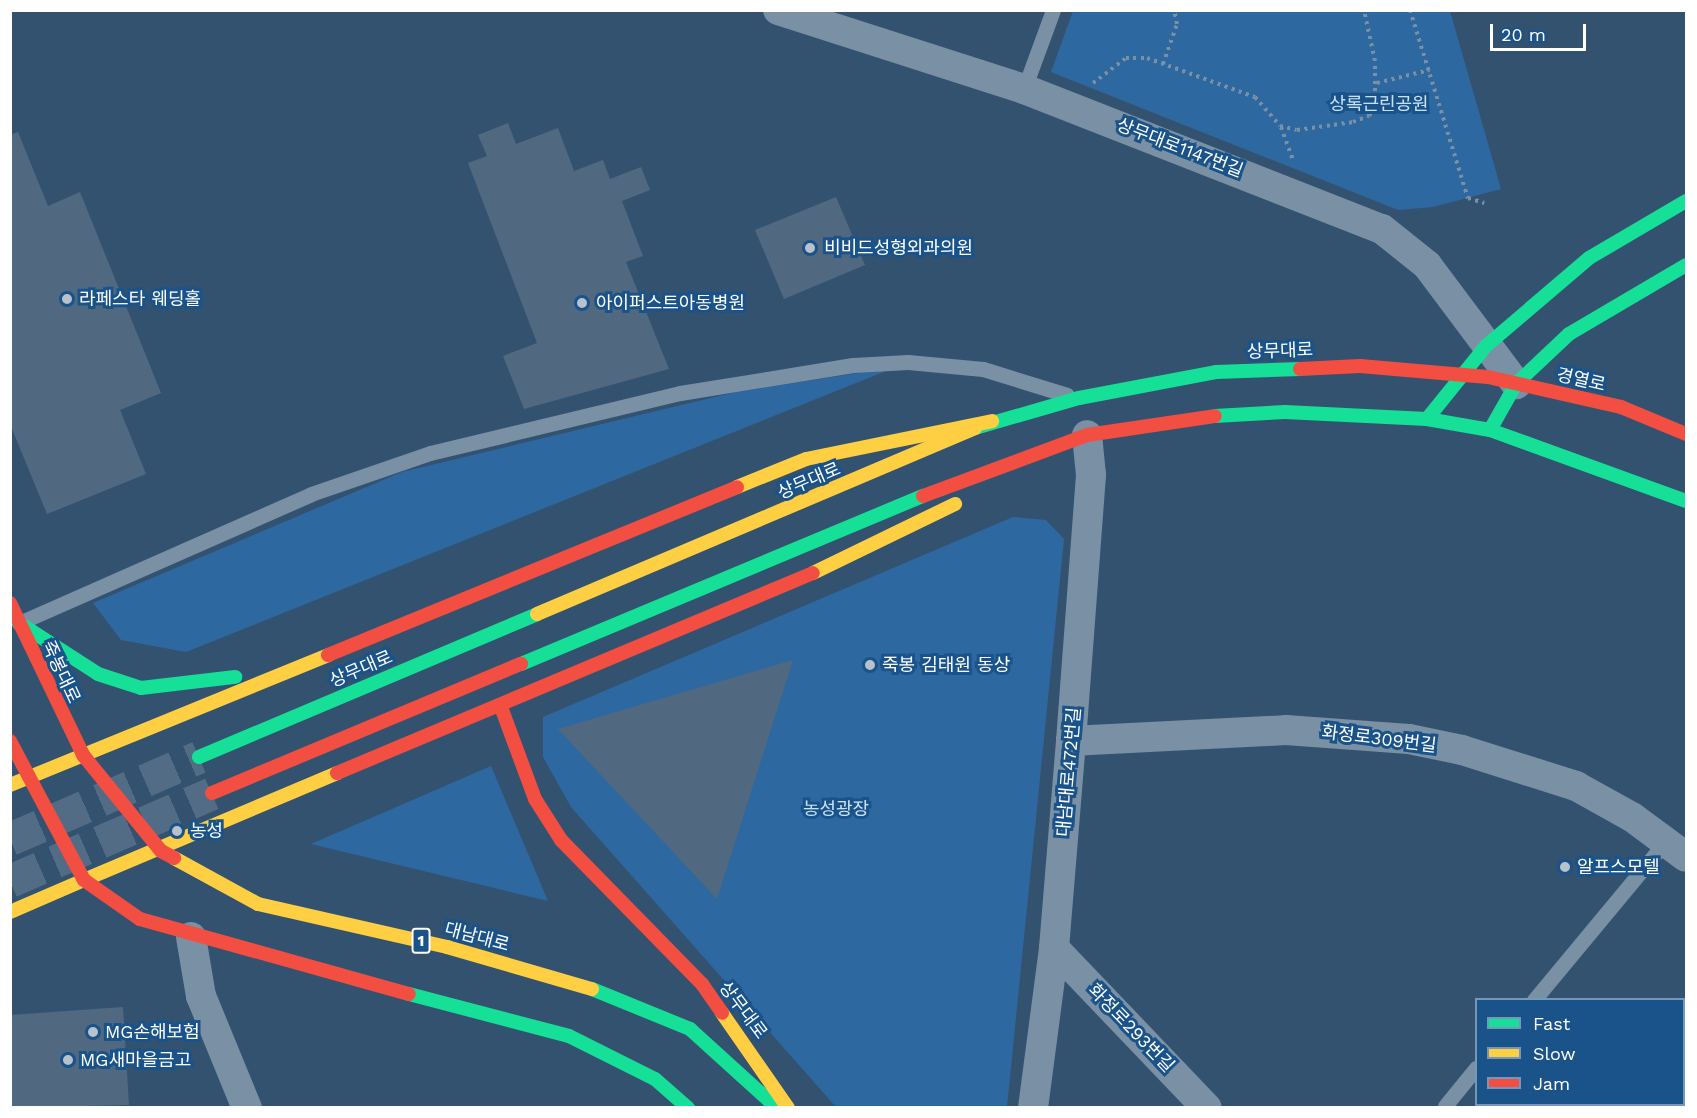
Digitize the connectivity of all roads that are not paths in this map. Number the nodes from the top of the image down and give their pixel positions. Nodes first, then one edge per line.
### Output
1 (778, 10) edge
2 (1053, 10) edge
3 (1024, 89) junction
4 (1686, 201) edge
5 (1686, 266) edge
6 (1486, 346) junction
7 (1464, 372) junction
8 (1516, 384) junction
9 (1079, 398) junction
10 (1427, 419) junction
11 (992, 421) junction
12 (1490, 430) junction
13 (1686, 434) edge
14 (1087, 435) junction
15 (1686, 501) edge
16 (10, 603) edge
17 (18, 623) junction
18 (282, 670) junction
19 (501, 707) junction
20 (10, 741) edge
21 (1071, 741) junction
22 (83, 755) junction
23 (199, 756) tunnel mouth
24 (26, 777) junction
25 (10, 785) edge
26 (212, 793) tunnel mouth
27 (1676, 849) edge
28 (161, 851) junction
29 (84, 880) junction
30 (10, 912) edge
31 (191, 938) junction
32 (1054, 948) junction
33 (1535, 998) edge
34 (1475, 1069) edge
35 (1445, 1106) dead end
36 (247, 1107) edge
37 (688, 1107) edge
38 (777, 1107) edge
39 (788, 1107) edge
40 (1033, 1107) edge
41 (1207, 1107) edge

1 - 3 street, 상무대로1147번길
2 - 3 lane
3 - 6 street, 상무대로1147번길
4 - 6 street
5 - 8 street
6 - 7 street
6 - 8 street, 상무대로1147번길
7 - 8 street, 경열로
7 - 9 street, 상무대로
7 - 10 street
8 - 12 street
8 - 13 street, 경열로
9 - 11 street, 상무대로
9 - 17 lane
10 - 12 street
10 - 14 street
11 - 18 street
11 - 23 street, 상무대로
12 - 15 street
14 - 19 street
14 - 21 street, 대남대로472번길
14 - 26 street
16 - 17 street, 죽봉대로 / 1
17 - 18 street
17 - 22 street, 죽봉대로 / 1
18 - 22 street
19 - 28 street
19 - 39 street, 상무대로
20 - 24 street
21 - 27 street, 화정로309번길
21 - 32 street, 대남대로472번길
22 - 24 street
22 - 28 street, 대남대로 / 1
24 - 25 street
24 - 29 street
27 - 33 lane, 화정로309번길
28 - 29 street
28 - 38 street, 대남대로 / 1
29 - 30 street
29 - 31 street
31 - 36 street
31 - 37 street
32 - 40 street, 대남대로472번길
32 - 41 street, 화정로293번길
34 - 35 lane

